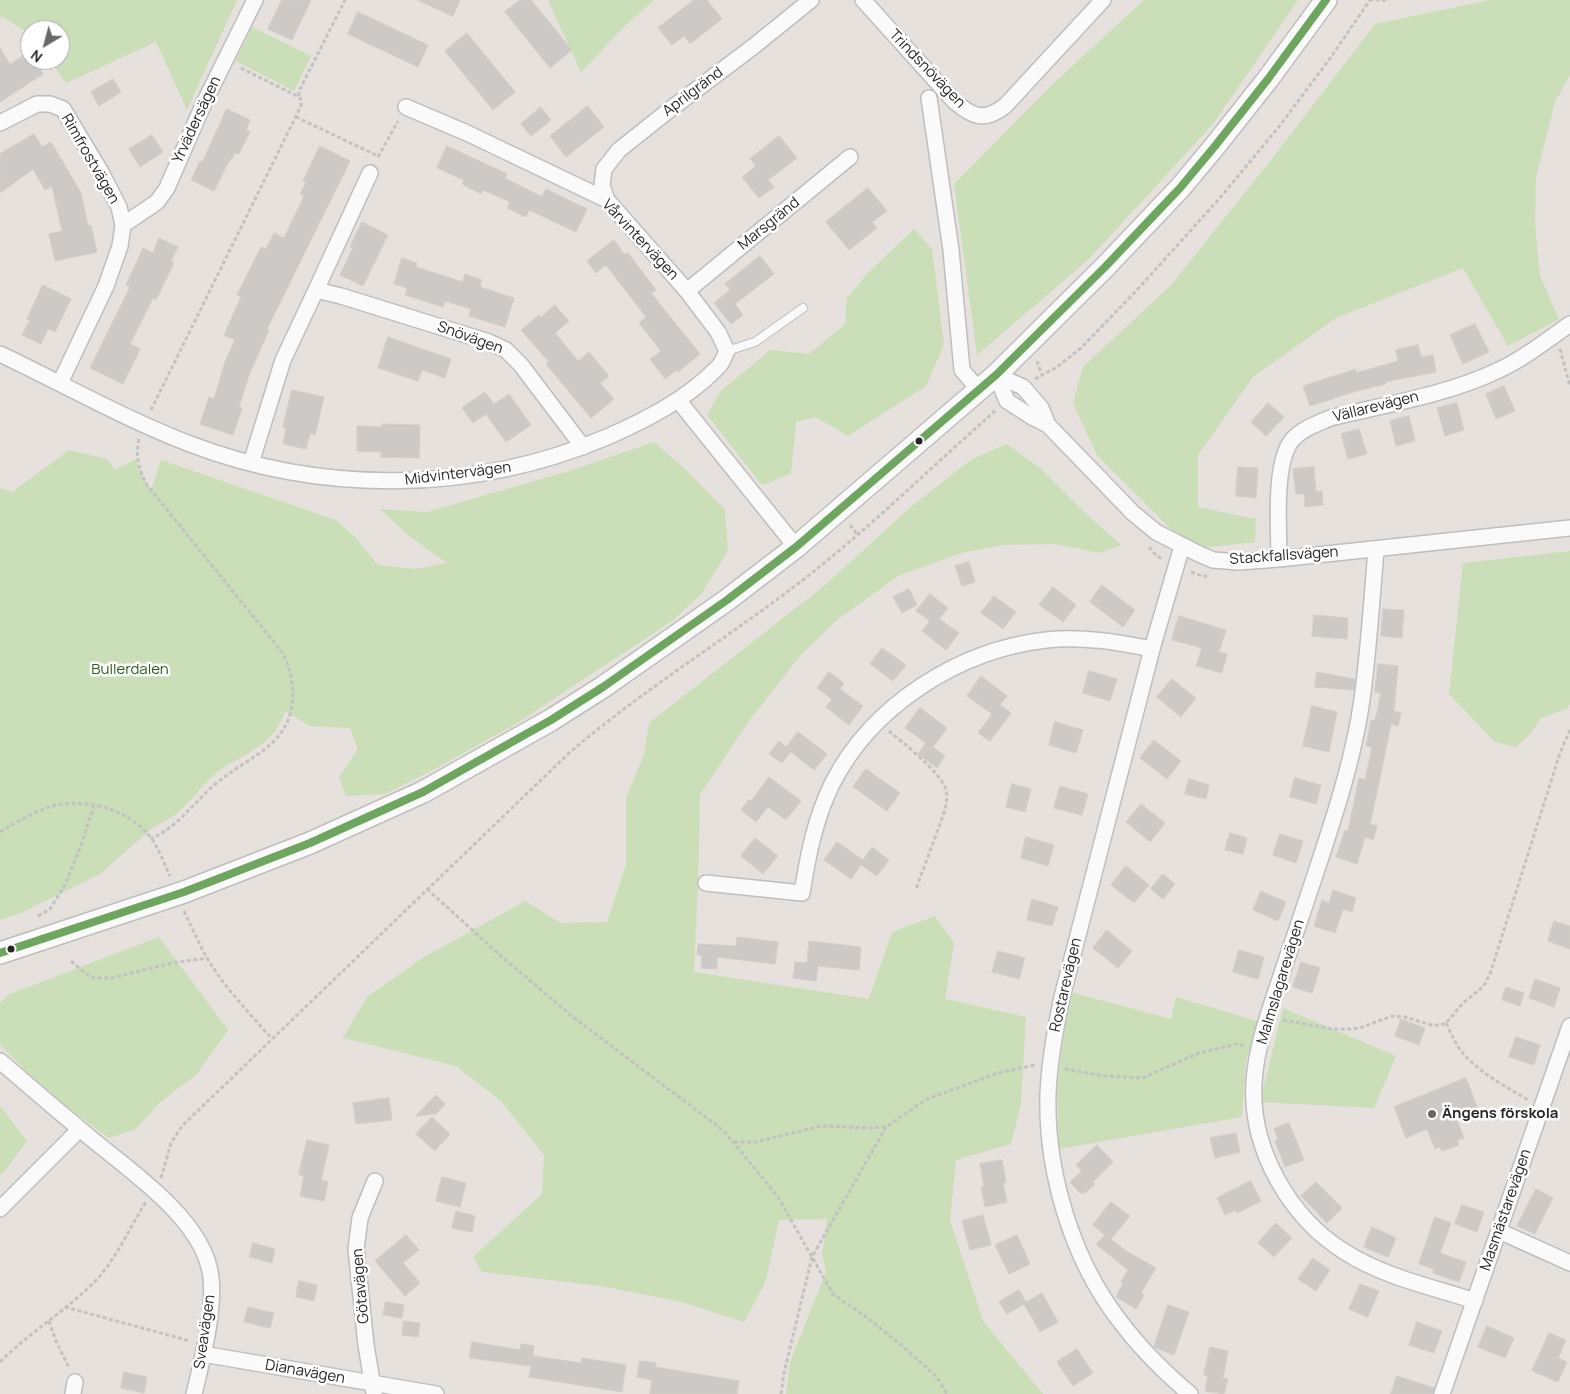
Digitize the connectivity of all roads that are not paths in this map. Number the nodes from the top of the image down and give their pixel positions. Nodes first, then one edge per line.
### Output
1 (254, 0) edge
2 (810, 0) edge
3 (863, 0) edge
4 (1103, 0) edge
5 (1326, 0) edge
6 (929, 98) dead end
7 (406, 107) road end
8 (0, 123) edge
9 (850, 157) dead end
10 (370, 173) road end
11 (607, 200) junction
12 (123, 224) junction
13 (316, 290) junction
14 (687, 291) junction
15 (803, 308) dead end
16 (1570, 324) edge
17 (728, 351) junction
18 (0, 354) edge
19 (996, 374) junction
20 (60, 383) junction
21 (978, 390) junction
22 (678, 400) junction
23 (1048, 424) junction
24 (583, 447) junction
25 (251, 463) junction
26 (1570, 528) edge
27 (1182, 546) junction
28 (796, 547) junction
29 (1376, 550) junction
30 (1279, 559) junction
31 (1152, 649) junction
32 (706, 884) dead end
33 (0, 953) edge
34 (1570, 1026) edge
35 (0, 1061) edge
36 (80, 1129) junction
37 (375, 1181) dead end
38 (0, 1209) edge
39 (1499, 1231) junction
40 (1570, 1263) edge
41 (1475, 1301) junction
42 (204, 1349) junction
43 (373, 1389) edge
44 (194, 1394) edge
45 (436, 1394) edge
46 (1190, 1394) edge
47 (1442, 1394) edge

1 - 12 street, Yrvädersägen
2 - 11 street, Aprilgränd
3 - 4 street, Trindsnövägen
5 - 19 main road
6 - 21 street
7 - 11 street, Vårvintervägen
8 - 12 street, Rimfrostvägen
9 - 14 street, Marsgränd
10 - 13 street
11 - 14 street, Vårvintervägen
12 - 20 street, Rimfrostvägen
13 - 24 street, Snövägen
13 - 25 street
14 - 17 street, Vårvintervägen
15 - 17 lane
16 - 30 street, Vällarevägen
17 - 22 street
18 - 20 street, Midvintervägen
19 - 21 main road
19 - 23 street, Stackfallsvägen
19 - 23 street, Stackfallsvägen
20 - 25 street, Midvintervägen
21 - 28 main road
22 - 24 street, Midvintervägen
22 - 28 street
23 - 27 street, Stackfallsvägen
24 - 25 street, Midvintervägen
26 - 29 street, Stackfallsvägen
27 - 30 street, Stackfallsvägen
27 - 31 street, Rostarevägen
28 - 33 main road
29 - 30 street, Stackfallsvägen
29 - 41 street, Malmslagarevägen
31 - 32 street
31 - 46 street, Rostarevägen
34 - 39 street, Masmästarevägen
35 - 36 street, Sveavägen
36 - 38 street
36 - 42 street, Sveavägen
37 - 43 street, Götavägen
39 - 40 street
39 - 41 street, Masmästarevägen
41 - 47 street, Masmästarevägen
42 - 43 street, Dianavägen
42 - 44 street, Sveavägen
43 - 45 street, Dianavägen

